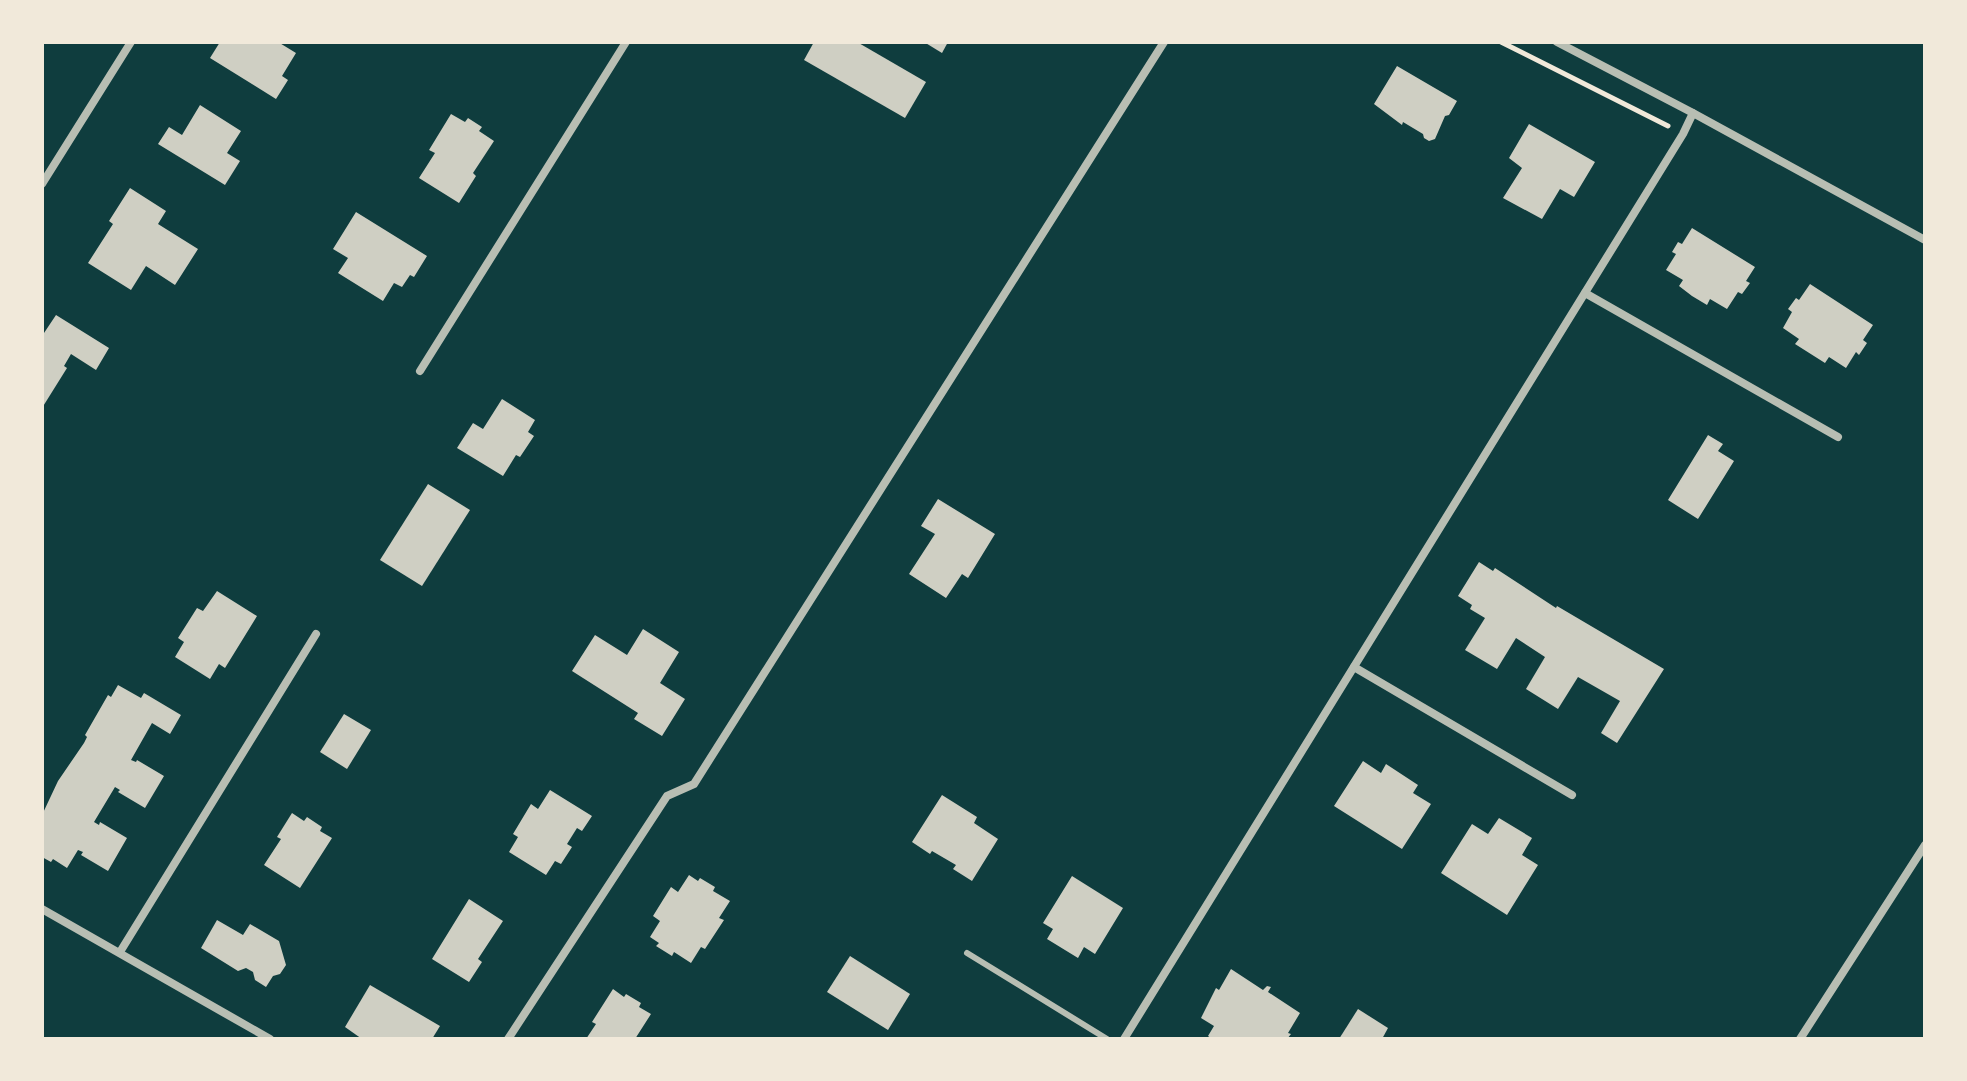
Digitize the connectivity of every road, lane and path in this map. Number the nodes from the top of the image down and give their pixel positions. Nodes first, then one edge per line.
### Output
1 (131, 42) edge
2 (626, 42) edge
3 (1164, 42) edge
4 (1501, 42) edge
5 (1557, 42) edge
6 (1693, 113) junction
7 (1683, 134) junction
8 (42, 184) edge
9 (1925, 240) edge
10 (1585, 293) junction
11 (420, 371) dead end
12 (1838, 437) dead end
13 (316, 634) dead end
14 (1354, 667) junction
15 (1572, 795) dead end
16 (1925, 845) edge
17 (42, 909) edge
18 (120, 952) junction
19 (967, 953) dead end
20 (270, 1039) edge
21 (508, 1039) edge
22 (1107, 1039) edge
23 (1124, 1039) edge
24 (1800, 1039) edge

1 - 8 street
2 - 11 street
3 - 21 street
4 - 7 path
5 - 6 street
6 - 7 street
6 - 9 street
7 - 10 street
10 - 12 street
10 - 14 street
13 - 18 street
14 - 15 street
14 - 23 street
16 - 24 street
17 - 18 street
18 - 20 street
19 - 22 lane

